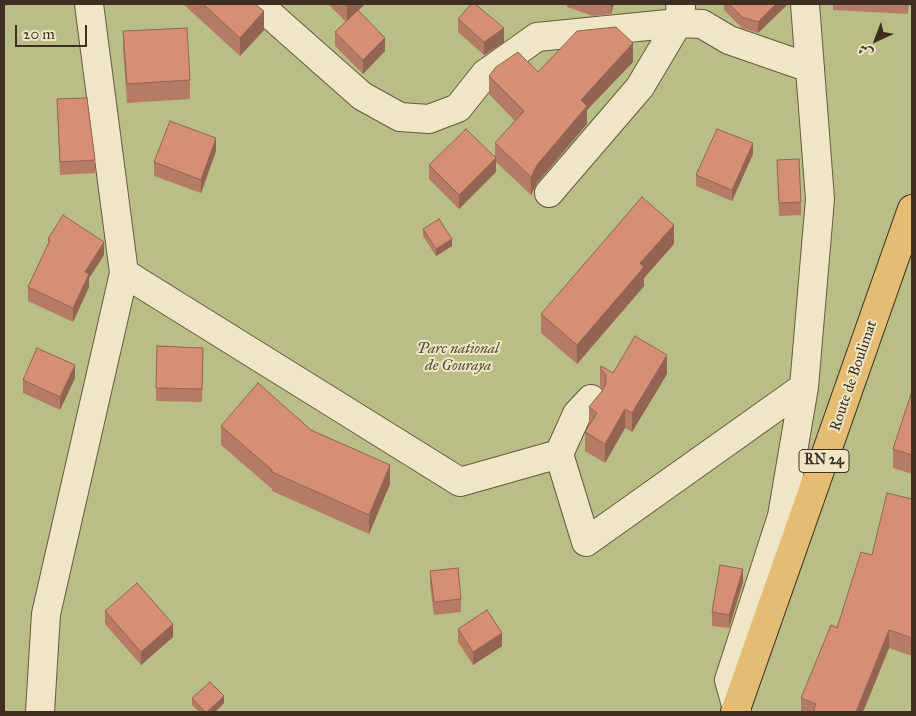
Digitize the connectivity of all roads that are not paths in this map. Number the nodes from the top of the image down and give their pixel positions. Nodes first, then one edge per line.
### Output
1 (89, 4) edge
2 (258, 4) edge
3 (805, 4) edge
4 (679, 14) edge
5 (810, 68) junction
6 (549, 193) dead end
7 (912, 209) edge
8 (124, 274) junction
9 (804, 387) junction
10 (591, 399) dead end
11 (559, 454) junction
12 (736, 711) edge
13 (40, 712) edge

1 - 8 street
2 - 4 street
3 - 5 street
4 - 5 street
4 - 6 street
5 - 9 street
7 - 12 main road, Route de Boulimat / RN 24
8 - 11 street
8 - 13 street
9 - 11 street
9 - 12 street
10 - 11 street

